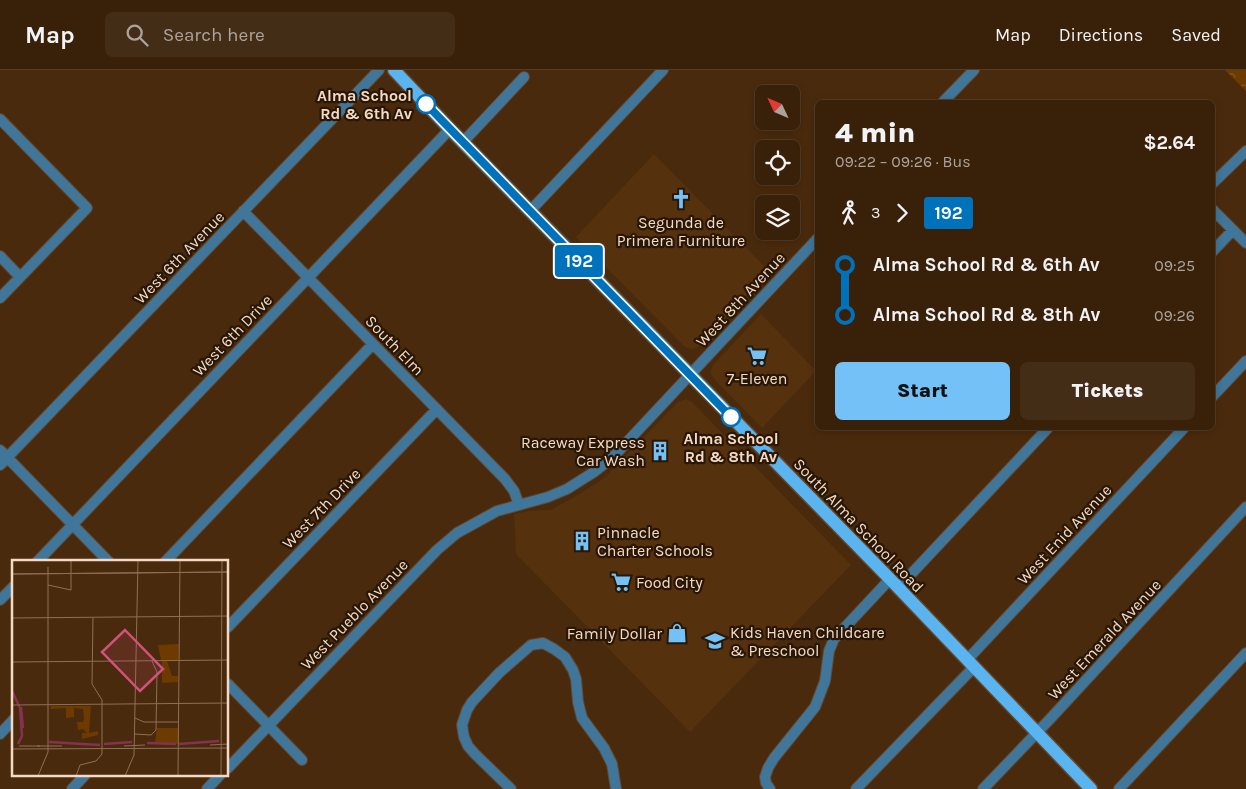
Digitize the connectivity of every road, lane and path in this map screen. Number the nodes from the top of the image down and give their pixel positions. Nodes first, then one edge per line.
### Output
1 (379, 70) edge
2 (394, 70) edge
3 (663, 70) edge
4 (974, 70) edge
5 (524, 77) dead end
6 (945, 100) edge
7 (0, 119) edge
8 (450, 130) junction
9 (463, 142) junction
10 (1246, 151) edge
11 (1215, 181) edge
12 (243, 211) junction
13 (530, 211) junction
14 (1215, 211) edge
15 (1233, 230) junction
16 (815, 241) edge
17 (1246, 243) edge
18 (1215, 249) edge
19 (0, 256) edge
20 (20, 276) junction
21 (308, 278) junction
22 (0, 298) edge
23 (373, 344) junction
24 (1246, 361) edge
25 (690, 375) junction
26 (1215, 394) edge
27 (436, 409) junction
28 (1046, 430) edge
29 (1182, 430) edge
30 (2, 458) edge
31 (519, 505) junction
32 (1246, 507) edge
33 (72, 524) junction
34 (39, 560) edge
35 (107, 560) edge
36 (167, 560) edge
37 (894, 583) junction
38 (12, 588) edge
39 (0, 600) edge
40 (229, 626) edge
41 (1246, 653) edge
42 (970, 664) junction
43 (229, 685) edge
44 (12, 721) edge
45 (268, 726) junction
46 (1037, 733) junction
47 (0, 734) edge
48 (302, 760) dead end
49 (229, 767) edge
50 (85, 776) edge
51 (219, 776) edge
52 (72, 789) edge
53 (207, 789) edge
54 (511, 789) edge
55 (616, 789) edge
56 (770, 789) edge
57 (856, 789) edge
58 (983, 789) edge
59 (1091, 789) edge
60 (1119, 789) edge

1 - 12 street, West 6th Avenue
2 - 8 main road, South Alma School Road
3 - 13 street
4 - 6 street
5 - 9 street
7 - 20 street
8 - 9 main road, South Alma School Road
8 - 21 street, West 6th Drive
9 - 13 main road, South Alma School Road
10 - 11 street
12 - 21 street, South Elm
12 - 30 street, West 6th Avenue
13 - 25 main road, South Alma School Road
14 - 15 street
15 - 17 street
15 - 18 street
16 - 25 street, West 8th Avenue
19 - 20 street
20 - 22 street
21 - 23 street, South Elm
21 - 33 street, West 6th Drive
23 - 27 street, South Elm
23 - 36 street
24 - 26 street
25 - 31 street, West 8th Avenue
25 - 37 main road, South Alma School Road
27 - 31 street, South Elm
27 - 40 street, West 7th Drive
28 - 37 street
29 - 42 street, West Enid Avenue
30 - 33 street
31 - 45 street, West Pueblo Avenue
32 - 46 street, West Emerald Avenue
33 - 34 street, West 6th Drive
33 - 35 street
37 - 42 main road, South Alma School Road
37 - 56 street
38 - 39 street
41 - 60 street
42 - 46 main road, South Alma School Road
42 - 57 street, West Enid Avenue
43 - 45 street
44 - 47 street
45 - 48 street
45 - 49 street, West Pueblo Avenue
46 - 58 street, West Emerald Avenue
46 - 59 main road, South Alma School Road
50 - 52 street
51 - 53 street
54 - 55 street

